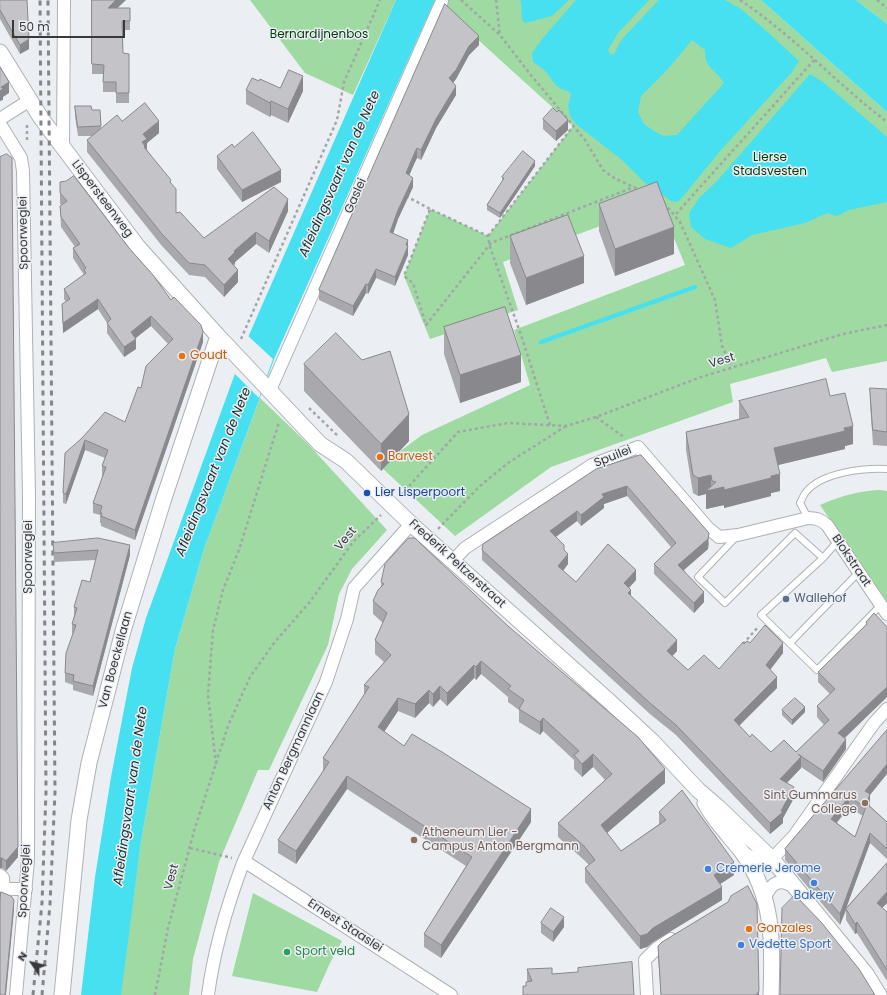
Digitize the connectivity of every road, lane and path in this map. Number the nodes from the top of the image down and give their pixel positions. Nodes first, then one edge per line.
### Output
1 (64, 0) edge
2 (380, 0) edge
3 (442, 0) edge
4 (461, 0) edge
5 (496, 0) edge
6 (740, 0) edge
7 (877, 0) edge
8 (887, 8) edge
9 (500, 35) junction
10 (0, 52) edge
11 (815, 60) junction
12 (24, 104) junction
13 (0, 119) edge
14 (887, 122) edge
15 (0, 124) edge
16 (574, 125) junction
17 (63, 148) junction
18 (18, 154) junction
19 (634, 187) junction
20 (643, 191) edge
21 (404, 195) edge
22 (662, 201) edge
23 (430, 209) junction
24 (676, 214) junction
25 (488, 236) junction
26 (490, 243) junction
27 (887, 325) edge
28 (218, 336) junction
29 (240, 341) dead end
30 (732, 367) junction
31 (267, 388) junction
32 (284, 406) junction
33 (596, 417) junction
34 (550, 425) junction
35 (566, 426) junction
36 (638, 447) junction
37 (887, 469) edge
38 (391, 505) junction
39 (808, 518) junction
40 (411, 524) junction
41 (436, 532) dead end
42 (738, 535) junction
43 (838, 541) junction
44 (823, 558) junction
45 (453, 560) junction
46 (859, 572) junction
47 (884, 610) edge
48 (764, 620) junction
49 (790, 643) junction
50 (738, 650) edge
51 (887, 709) edge
52 (216, 766) junction
53 (698, 790) junction
54 (190, 848) junction
55 (742, 852) junction
56 (227, 856) dead end
57 (772, 859) junction
58 (244, 861) junction
59 (0, 875) edge
60 (794, 887) junction
61 (26, 889) junction
62 (2, 893) edge
63 (765, 898) junction
64 (684, 932) edge
65 (447, 994) edge
66 (16, 995) edge
67 (62, 995) edge
68 (155, 995) edge
69 (208, 995) edge
70 (647, 995) edge
71 (771, 995) edge
72 (879, 995) edge

1 - 17 street
2 - 29 path
3 - 31 street, Gaslei
4 - 9 path
5 - 9 path
6 - 11 path
7 - 8 path
9 - 16 path
10 - 12 street, Lispersteenweg
11 - 14 path
11 - 24 path
12 - 13 street
12 - 17 street, Lispersteenweg
12 - 18 path
15 - 18 street, Spoorweglei
16 - 19 path
16 - 25 path
17 - 28 street, Lispersteenweg
18 - 61 street, Spoorweglei
19 - 20 path
19 - 26 path
21 - 23 path
22 - 24 path
23 - 25 path
23 - 26 path
24 - 30 path
25 - 26 path
26 - 34 path
27 - 30 path, Vest
28 - 31 street, Frederik Peltzerstraat
28 - 67 street, Van Boeckellaan
30 - 33 path, Vest
31 - 32 street, Frederik Peltzerstraat
32 - 38 street, Frederik Peltzerstraat
32 - 52 path, Vest
33 - 35 path, Vest
33 - 36 path
34 - 35 path, Vest
34 - 38 path, Vest
35 - 41 path, Vest
36 - 42 street, Spuilei
36 - 45 street, Spuilei
37 - 39 lane
38 - 40 street, Frederik Peltzerstraat
38 - 52 path, Vest
39 - 42 street, Spuilei
39 - 43 street, Blokstraat
40 - 45 street, Frederik Peltzerstraat
40 - 58 street, Anton Bergmannlaan
42 - 44 lane
43 - 44 lane
43 - 46 street, Blokstraat
44 - 48 lane
45 - 53 street, Frederik Peltzerstraat
46 - 47 street, Blokstraat
46 - 49 lane
47 - 49 lane
48 - 49 lane
48 - 50 path
51 - 57 street
52 - 54 path, Vest
53 - 55 street, Frederik Peltzerstraat
53 - 57 street, Frederik Peltzerstraat
54 - 56 path
54 - 68 path, Vest
55 - 57 street
55 - 63 street, Frederik Peltzerstraat
57 - 60 street, Frederik Peltzerstraat
58 - 65 street, Ernest Staaslei
58 - 69 street, Anton Bergmannlaan
59 - 62 street
60 - 63 street
60 - 72 street, Frederik Peltzerstraat
61 - 62 street
61 - 66 street, Spoorweglei
63 - 71 street, Frederik Peltzerstraat
64 - 70 street

